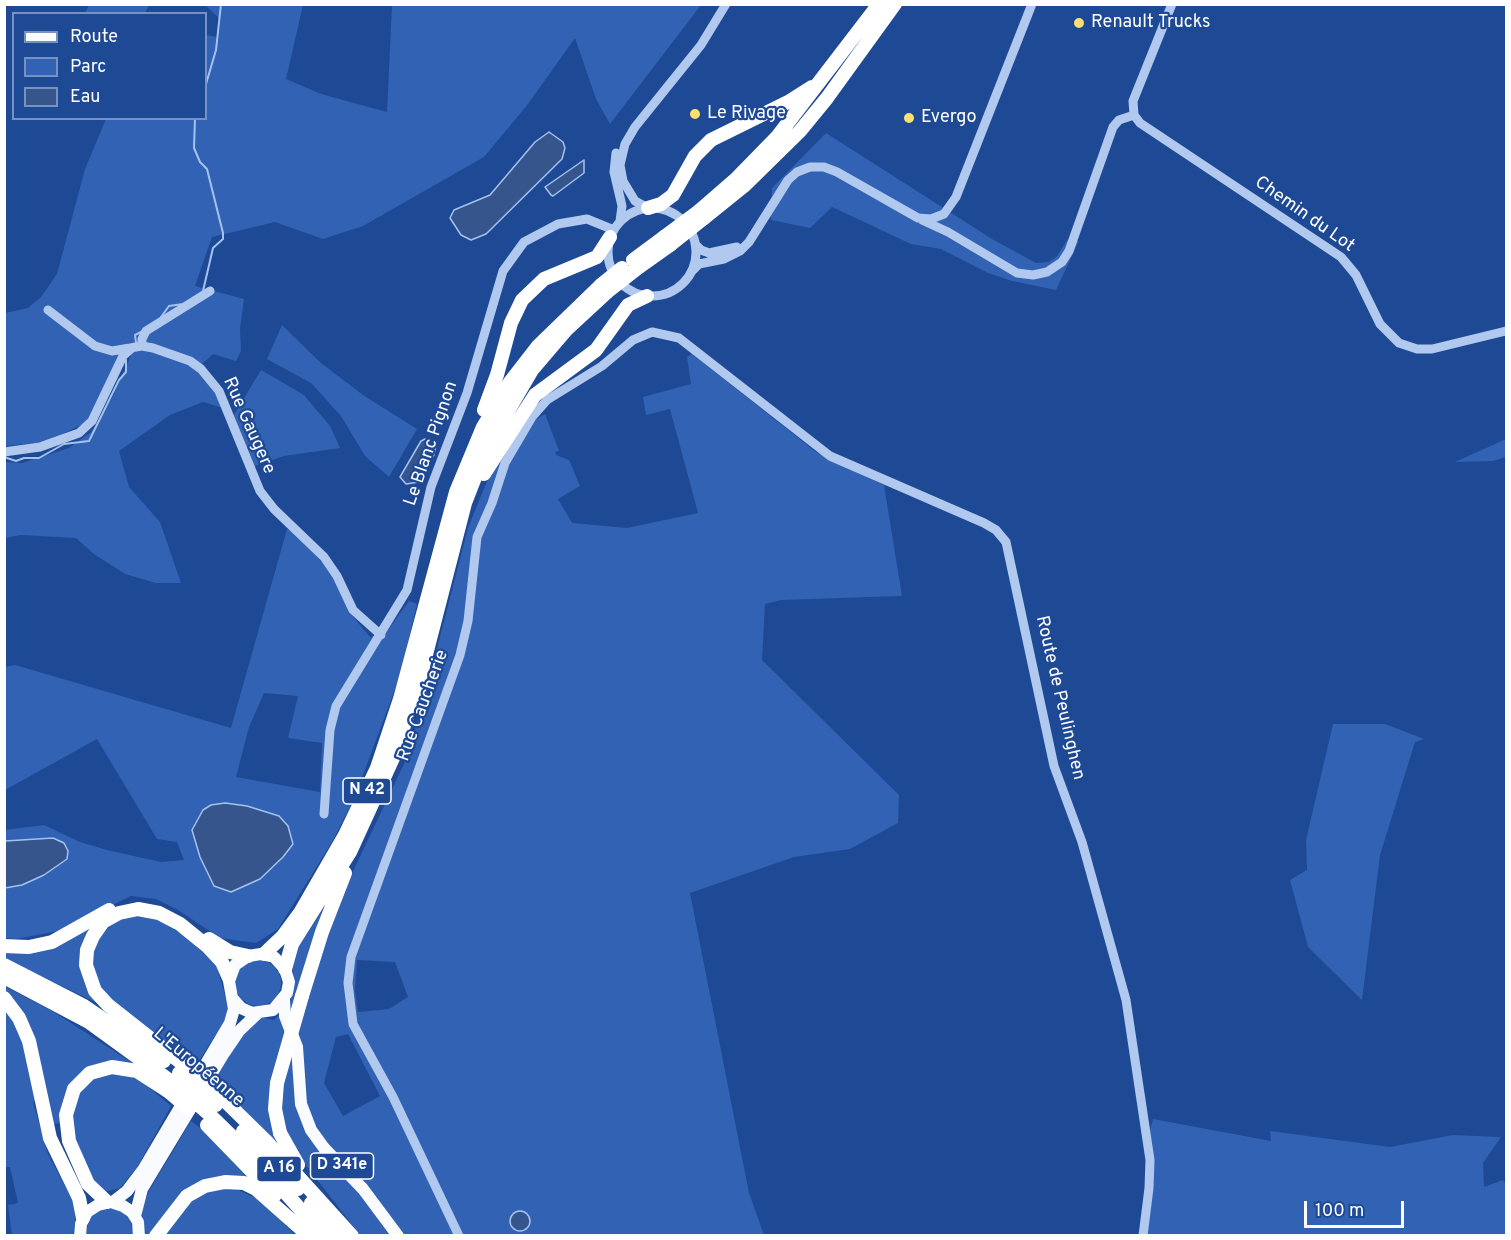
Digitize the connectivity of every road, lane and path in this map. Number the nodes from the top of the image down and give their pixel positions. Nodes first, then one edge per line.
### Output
1 (726, 4) edge
2 (879, 4) edge
3 (895, 4) edge
4 (1032, 4) edge
5 (1172, 4) edge
6 (843, 54) junction
7 (1134, 115) junction
8 (635, 127) junction
9 (648, 208) junction
10 (950, 208) junction
11 (702, 214) junction
12 (918, 218) junction
13 (615, 230) junction
14 (753, 234) junction
15 (951, 234) junction
16 (695, 244) junction
17 (692, 271) junction
18 (210, 291) dead end
19 (646, 296) junction
20 (48, 310) dead end
21 (1506, 331) edge
22 (682, 341) joint
23 (142, 346) junction
24 (132, 348) junction
25 (4, 452) edge
26 (431, 606) junction
27 (381, 635) junction
28 (324, 814) dead end
29 (360, 832) junction
30 (4, 946) edge
31 (264, 954) junction
32 (248, 956) junction
33 (4, 965) edge
34 (285, 969) junction
35 (4, 977) edge
36 (229, 978) junction
37 (4, 998) edge
38 (233, 999) junction
39 (284, 1000) junction
40 (262, 1013) junction
41 (290, 1027) junction
42 (176, 1078) junction
43 (213, 1110) junction
44 (110, 1202) junction
45 (135, 1216) junction
46 (83, 1218) junction
47 (80, 1236) edge
48 (140, 1236) edge
49 (156, 1236) edge
50 (310, 1236) edge
51 (324, 1236) edge
52 (339, 1236) edge
53 (353, 1236) edge
54 (398, 1236) edge
55 (459, 1236) edge
56 (1143, 1236) edge

1 - 8 street
2 - 6 highway, N 42
3 - 11 highway, N 42
4 - 10 street
5 - 7 street
6 - 9 highway
6 - 11 highway, N 42
7 - 15 street
7 - 21 street, Chemin du Lot
8 - 9 street
8 - 13 street
9 - 13 street
9 - 16 street
10 - 12 street
10 - 15 street
11 - 26 highway, N 42, bridge
12 - 14 street
12 - 15 street
13 - 19 street
13 - 26 highway
13 - 27 street, Le Blanc Pignon
14 - 16 street
14 - 17 street
16 - 17 street
17 - 19 street
18 - 23 street
19 - 26 highway
20 - 24 street, Rue Gaugere
22 - 55 street, Rue Caucherie
22 - 56 street, Route de Peulinghen
23 - 24 street, Rue Gaugere
23 - 27 street, Rue Gaugere
24 - 25 street
26 - 29 highway, N 42
26 - 31 highway, N 42
27 - 28 street, Le Blanc Pignon
29 - 34 highway, N 42
29 - 53 highway, bridge
30 - 32 highway
31 - 32 main road
31 - 34 main road
32 - 36 main road
33 - 42 highway, L'Européenne / A 16
34 - 39 main road
35 - 42 highway, L'Européenne / A 16
36 - 38 main road
36 - 42 highway
37 - 46 highway
38 - 40 main road
38 - 44 main road
39 - 40 main road
39 - 41 main road, D 341e
40 - 41 main road
40 - 45 main road
41 - 54 main road, D 341e
42 - 43 highway, L'Européenne / A 16, bridge
42 - 43 highway, bridge
42 - 44 highway
43 - 50 highway
43 - 51 highway, L'Européenne / A 16
43 - 52 highway, L'Européenne / A 16
43 - 53 highway
44 - 45 main road
44 - 46 main road
45 - 48 main road
46 - 47 main road
49 - 50 highway

